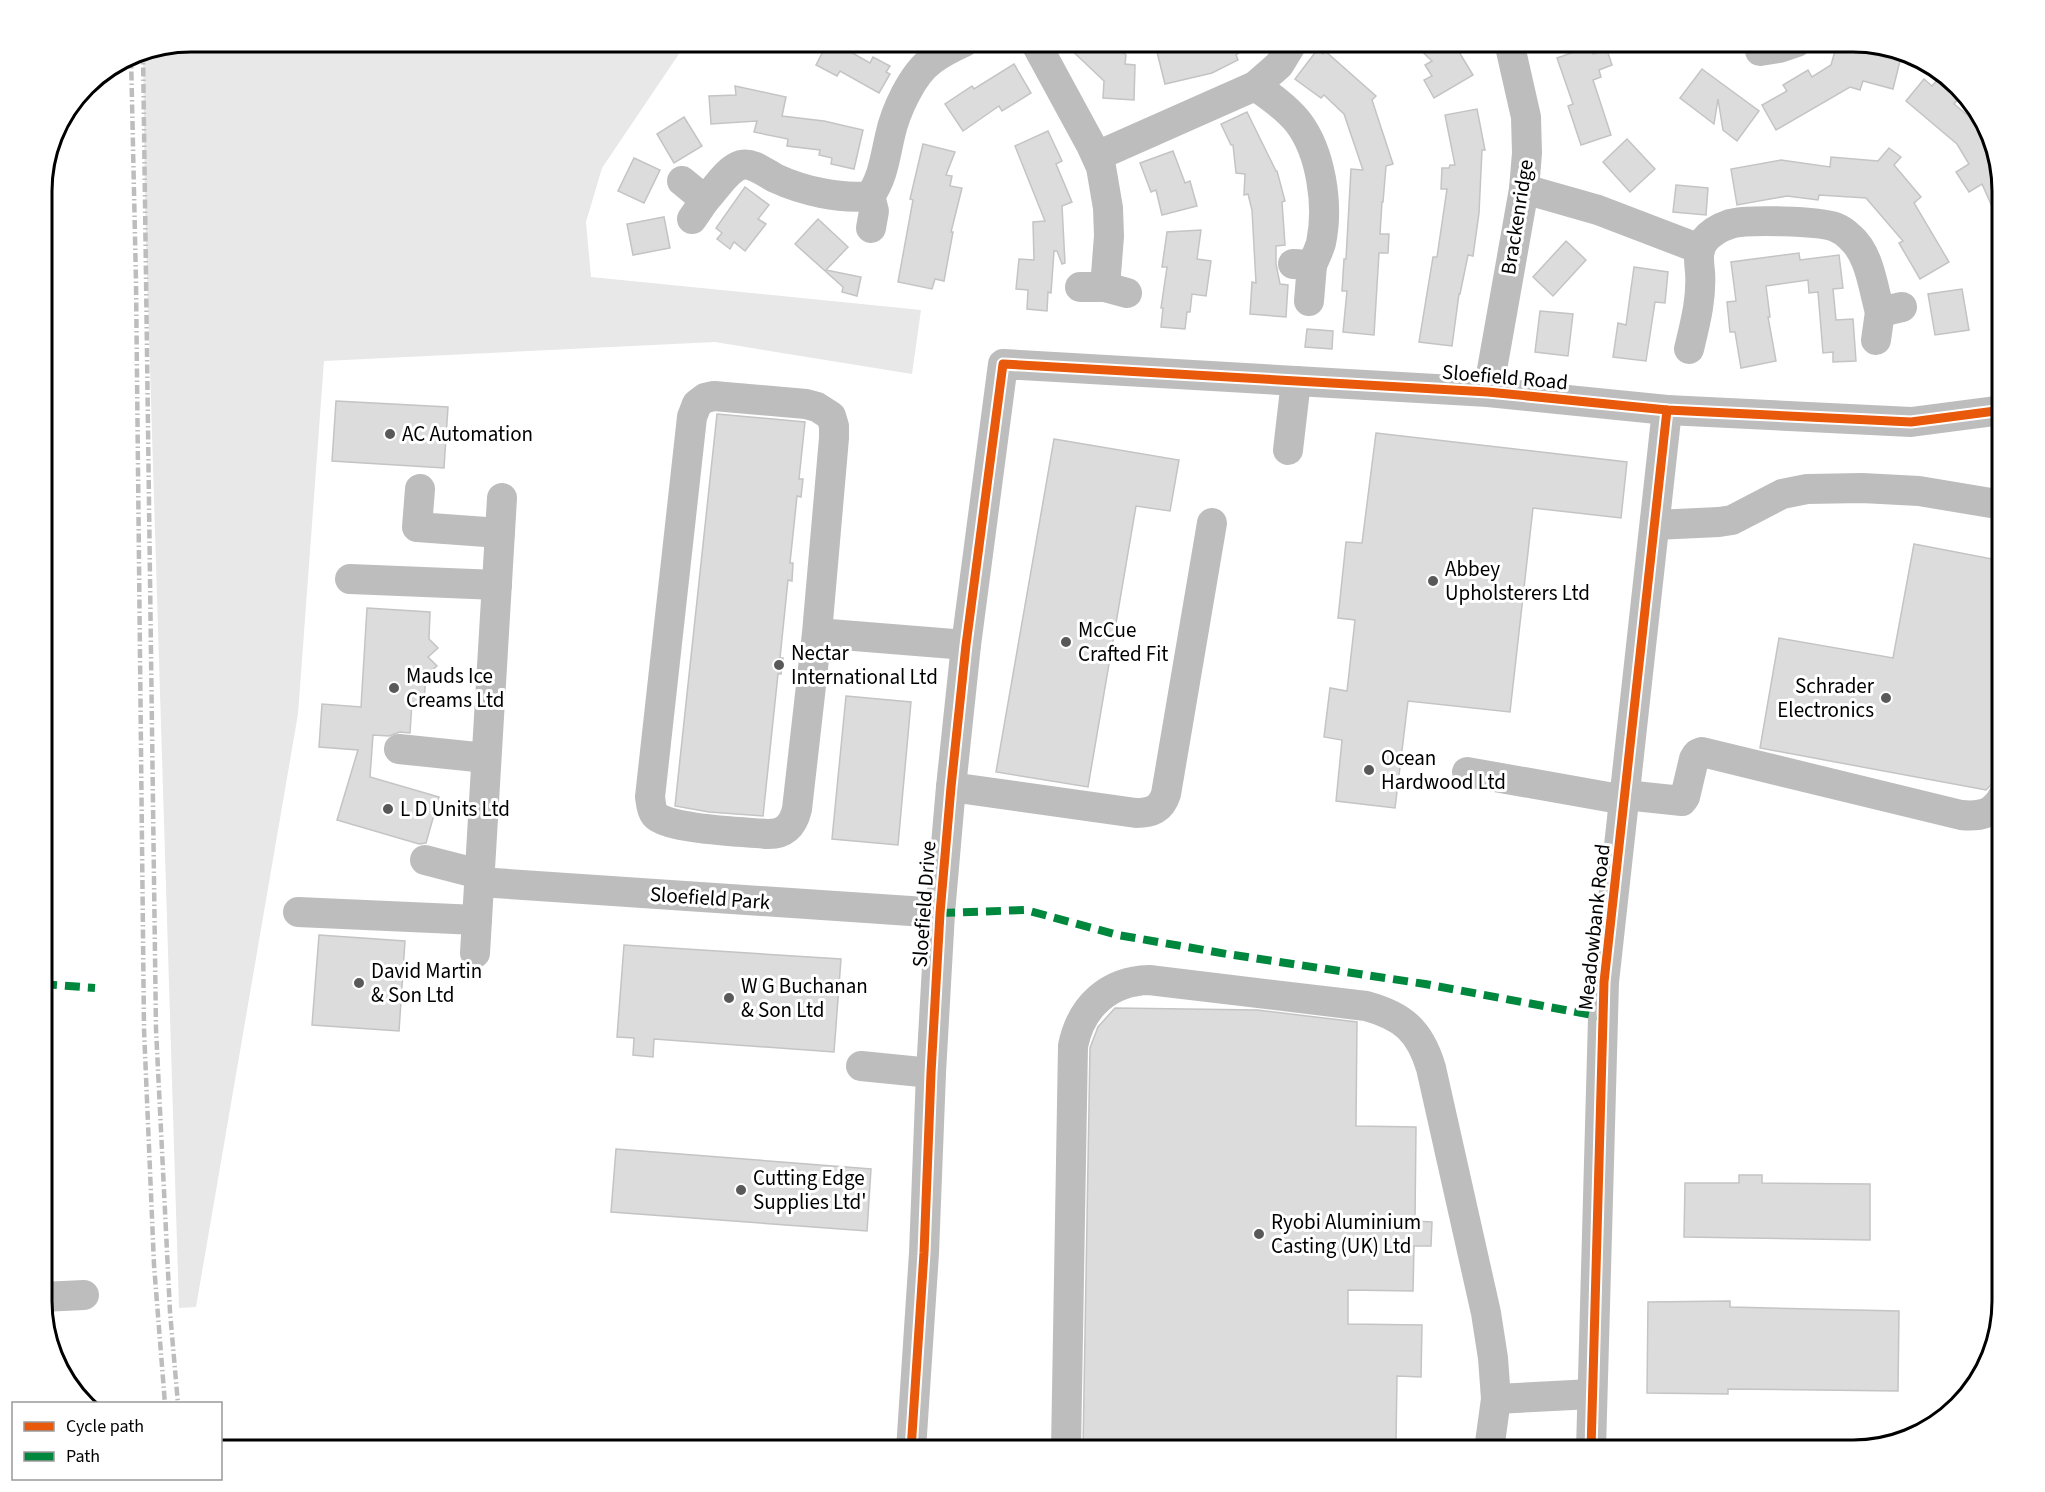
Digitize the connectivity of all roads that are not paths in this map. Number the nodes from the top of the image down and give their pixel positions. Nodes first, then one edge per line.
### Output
1 (920, 52) edge
2 (1041, 52) edge
3 (1287, 52) edge
4 (1511, 52) edge
5 (1255, 86) junction
6 (1097, 156) junction
7 (682, 181) dead end
8 (1524, 189) junction
9 (870, 196) junction
10 (871, 228) dead end
11 (1700, 249) junction
12 (1104, 289) dead end
13 (1309, 301) dead end
14 (1886, 320) dead end
15 (1688, 354) dead end
16 (1003, 364) joint
17 (1296, 381) junction
18 (1488, 392) junction
19 (1667, 411) junction
20 (1992, 412) edge
21 (1288, 450) dead end
22 (420, 489) dead end
23 (502, 498) dead end
24 (1992, 504) edge
25 (1212, 523) dead end
26 (1655, 525) junction
27 (500, 533) junction
28 (350, 579) dead end
29 (496, 585) junction
30 (817, 633) junction
31 (966, 645) junction
32 (399, 749) dead end
33 (486, 758) junction
34 (1467, 772) dead end
35 (951, 787) junction
36 (1625, 797) junction
37 (1992, 810) edge
38 (425, 860) dead end
39 (479, 878) junction
40 (298, 912) dead end
41 (940, 914) junction
42 (477, 920) junction
43 (475, 953) dead end
44 (861, 1066) dead end
45 (931, 1073) junction
46 (84, 1295) dead end
47 (53, 1296) edge
48 (1592, 1394) junction
49 (1496, 1399) junction
50 (912, 1440) edge
51 (1066, 1440) edge
52 (1491, 1440) edge
53 (1591, 1440) edge

1 - 9 street
2 - 6 street
3 - 5 street
4 - 8 street, Brackenridge
5 - 6 street
5 - 13 street
6 - 12 street
7 - 9 street
8 - 11 street
8 - 18 street, Brackenridge
9 - 10 street
11 - 14 street
11 - 15 street
16 - 17 street, Sloefield Road
16 - 31 street, Sloefield Drive
17 - 18 street, Sloefield Road
17 - 21 street
18 - 19 street, Sloefield Road
19 - 20 street, Sloefield Road
19 - 26 street, Meadowbank Road
22 - 27 street
23 - 27 street
24 - 26 street
25 - 35 street
26 - 36 street, Meadowbank Road
27 - 29 street
28 - 29 street
29 - 33 street
30 - 30 street
30 - 31 street
31 - 35 street, Sloefield Drive
32 - 33 street
33 - 39 street
34 - 36 street
35 - 41 street, Sloefield Drive
36 - 37 street
36 - 48 street, Meadowbank Road
38 - 39 street, Sloefield Park
39 - 41 street, Sloefield Park
39 - 42 street
40 - 42 street
41 - 45 street, Sloefield Drive
42 - 43 street
44 - 45 street
45 - 50 street, Sloefield Drive
46 - 47 street
48 - 49 street
48 - 53 street, Meadowbank Road
49 - 51 street
49 - 52 street

